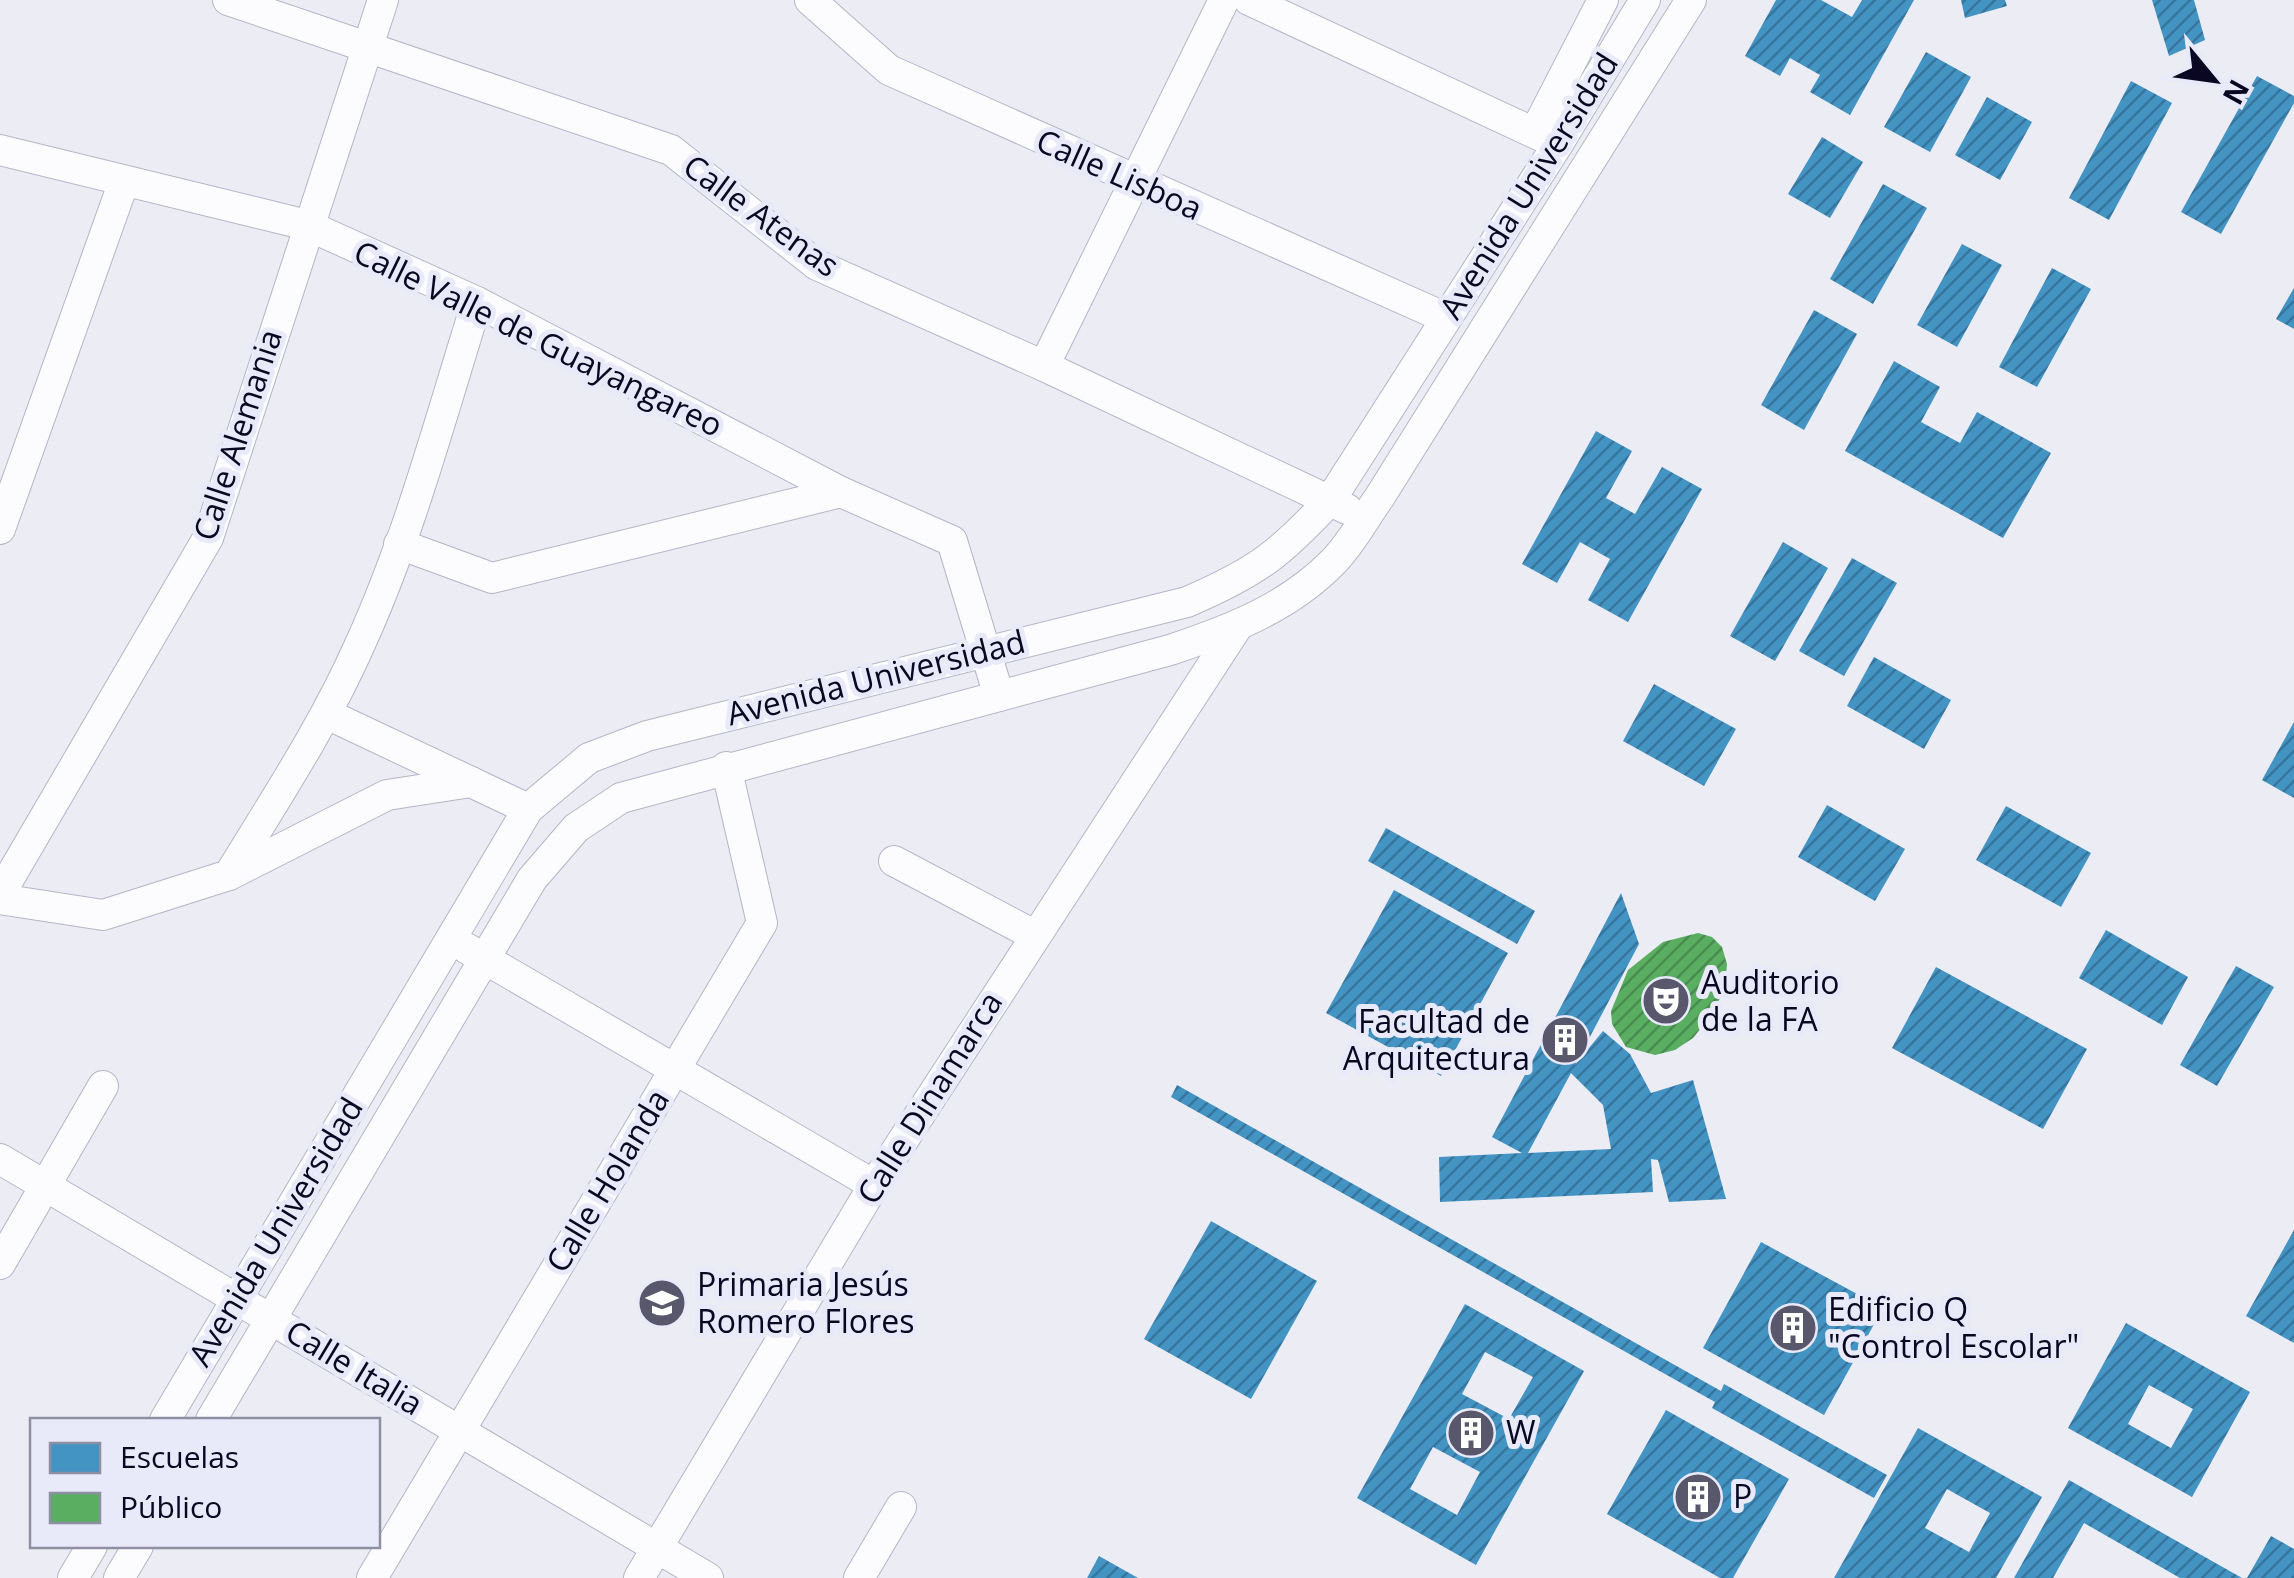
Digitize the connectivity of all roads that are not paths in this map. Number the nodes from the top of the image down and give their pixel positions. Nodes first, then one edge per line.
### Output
1 (228, 0) edge
2 (383, 0) edge
3 (810, 0) edge
4 (1224, 0) edge
5 (1249, 0) edge
6 (1603, 0) edge
7 (1644, 0) edge
8 (1691, 0) edge
9 (370, 47) junction
10 (1546, 138) junction
11 (0, 150) edge
12 (1134, 183) junction
13 (123, 184) junction
14 (307, 225) junction
15 (477, 302) junction
16 (1446, 318) junction
17 (1044, 366) junction
18 (841, 492) junction
19 (1331, 499) junction
20 (1364, 520) junction
21 (0, 529) edge
22 (400, 544) junction
23 (1237, 627) junction
24 (987, 648) junction
25 (1000, 696) junction
26 (327, 714) junction
27 (726, 766) junction
28 (470, 782) junction
29 (528, 809) junction
30 (894, 861) dead end
31 (230, 874) junction
32 (0, 896) edge
33 (1034, 935) junction
34 (451, 938) junction
35 (482, 958) junction
36 (675, 1070) junction
37 (104, 1086) dead end
38 (0, 1159) edge
39 (47, 1186) junction
40 (874, 1186) junction
41 (0, 1264) edge
42 (236, 1299) junction
43 (271, 1319) junction
44 (166, 1418) edge
45 (212, 1418) edge
46 (458, 1430) junction
47 (901, 1507) dead end
48 (91, 1548) edge
49 (137, 1548) edge
50 (657, 1548) junction
51 (72, 1578) edge
52 (119, 1578) edge
53 (372, 1578) edge
54 (639, 1578) edge
55 (708, 1578) edge
56 (859, 1578) edge

1 - 9 street, Calle Atenas
2 - 9 street, Calle Alemania
3 - 12 street, Calle Lisboa
4 - 12 street
5 - 10 street
6 - 10 street, Avenida Universidad
7 - 10 street, Avenida Universidad
8 - 20 street, Avenida Universidad
9 - 14 street, Calle Alemania
9 - 17 street, Calle Atenas
10 - 16 street, Avenida Universidad
11 - 13 street, Calle Valle de Guayangareo
12 - 16 street, Calle Lisboa
12 - 17 street
13 - 14 street, Calle Valle de Guayangareo
13 - 21 street
14 - 15 street, Calle Valle de Guayangareo
14 - 32 street, Calle Alemania
15 - 18 street, Calle Valle de Guayangareo
15 - 22 street
16 - 19 street, Avenida Universidad
17 - 19 street, Calle Atenas
18 - 22 street
18 - 24 street, Calle Valle de Guayangareo
19 - 20 street, Calle Atenas
19 - 24 street, Avenida Universidad
20 - 23 street, Avenida Universidad
22 - 26 street
23 - 25 street, Avenida Universidad
23 - 33 street, Calle Dinamarca
24 - 25 street, Calle Valle de Guayangareo
24 - 29 street, Avenida Universidad
25 - 27 street, Avenida Universidad
26 - 28 street
26 - 31 street
27 - 35 street, Avenida Universidad
27 - 36 street, Calle Holanda
28 - 29 street
28 - 31 street
29 - 34 street, Avenida Universidad
30 - 33 street
31 - 32 street
33 - 40 street, Calle Dinamarca
34 - 35 street
34 - 42 street, Avenida Universidad
35 - 36 street
35 - 43 street, Avenida Universidad
36 - 40 street
36 - 46 street, Calle Holanda
37 - 39 street
38 - 39 street, Calle Italia
39 - 41 street
39 - 42 street, Calle Italia
40 - 50 street, Calle Dinamarca
42 - 43 street, Calle Italia
42 - 44 street, Avenida Universidad
43 - 45 street, Avenida Universidad
43 - 46 street, Calle Italia
46 - 50 street, Calle Italia
46 - 53 street, Calle Holanda
47 - 56 street
48 - 51 street
49 - 52 street
50 - 54 street, Calle Dinamarca
50 - 55 street, Calle Italia

